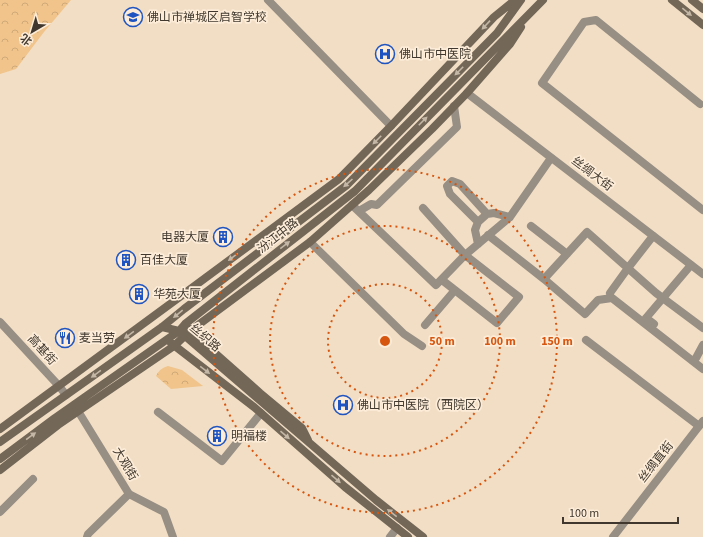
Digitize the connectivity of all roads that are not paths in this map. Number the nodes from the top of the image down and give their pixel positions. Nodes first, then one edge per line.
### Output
1 (268, 0) edge
2 (515, 0) edge
3 (521, 0) edge
4 (543, 0) edge
5 (672, 0) edge
6 (692, 0) edge
7 (703, 9) edge
8 (528, 14) junction
9 (703, 25) edge
10 (467, 93) junction
11 (702, 104) edge
12 (454, 106) junction
13 (391, 126) junction
14 (552, 158) junction
15 (352, 205) junction
16 (423, 208) dead end
17 (703, 210) edge
18 (359, 212) junction
19 (487, 214) junction
20 (510, 217) junction
21 (478, 222) junction
22 (531, 226) dead end
23 (488, 235) junction
24 (653, 236) junction
25 (310, 242) junction
26 (478, 244) junction
27 (567, 254) junction
28 (465, 255) junction
29 (691, 265) junction
30 (628, 268) junction
31 (703, 274) edge
32 (544, 279) junction
33 (442, 280) junction
34 (456, 290) junction
35 (610, 293) dead end
36 (663, 298) junction
37 (0, 322) edge
38 (425, 325) dead end
39 (162, 327) junction
40 (703, 328) edge
41 (185, 333) junction
42 (167, 339) junction
43 (586, 340) dead end
44 (703, 345) edge
45 (174, 346) junction
46 (422, 346) dead end
47 (700, 361) edge
48 (703, 369) edge
49 (59, 386) junction
50 (66, 396) junction
51 (78, 411) junction
52 (158, 412) dead end
53 (261, 413) junction
54 (701, 423) edge
55 (0, 429) edge
56 (0, 442) edge
57 (0, 459) edge
58 (0, 470) edge
59 (33, 479) dead end
60 (129, 494) junction
61 (0, 512) edge
62 (397, 528) junction
63 (87, 537) edge
64 (173, 537) edge
65 (390, 537) edge
66 (408, 537) edge
67 (423, 537) edge
68 (613, 537) edge

1 - 13 street
2 -> 13 main road
3 -> 39 main road, 汾江中路
4 - 8 main road, 汾江中路
5 -> 9 main road
6 - 7 main road
8 - 10 main road
41 -> 8 main road, 汾江中路
10 - 12 main road
10 - 14 street, 丝绸大街
11 - 17 street
12 - 15 main road
12 - 18 street
13 -> 49 main road
14 - 20 street
14 - 24 street, 丝绸大街
15 - 18 street
15 - 25 main road
16 - 28 street
18 - 33 street
19 - 20 street
19 - 21 street
19 - 21 street
20 - 23 street
21 - 26 street
22 - 27 street
23 - 26 street
23 - 32 street
24 - 29 street, 丝绸大街
24 - 30 street
25 - 41 main road
25 - 46 street
26 - 28 street
27 - 30 street
27 - 32 street
28 - 33 street
28 - 34 street
29 - 31 street, 丝绸大街
29 - 36 street
30 - 35 street
30 - 36 street
32 - 48 street
33 - 34 street
34 - 38 street
36 - 40 street
36 - 47 street
37 - 49 street, 高基街
39 - 41 main road, 丝织路
39 - 42 main road, 丝织路
39 -> 50 main road, 汾江中路
41 - 42 main road, 汾江中路
41 - 45 main road
67 -> 41 main road
42 - 45 main road, 丝织路
57 -> 42 main road, 汾江中路
43 - 54 street
44 - 47 street
45 - 51 main road
45 -> 53 main road, 丝织路
49 - 50 street, 高基街
49 - 55 main road
50 - 56 main road, 汾江中路
51 - 58 main road
51 - 60 street, 大观街
52 - 53 street
53 -> 62 main road, 丝织路
54 - 68 street, 丝绸直街
59 - 61 street
60 - 63 street
60 - 64 street, 大观街
62 - 65 street
62 - 66 main road, 丝织路

